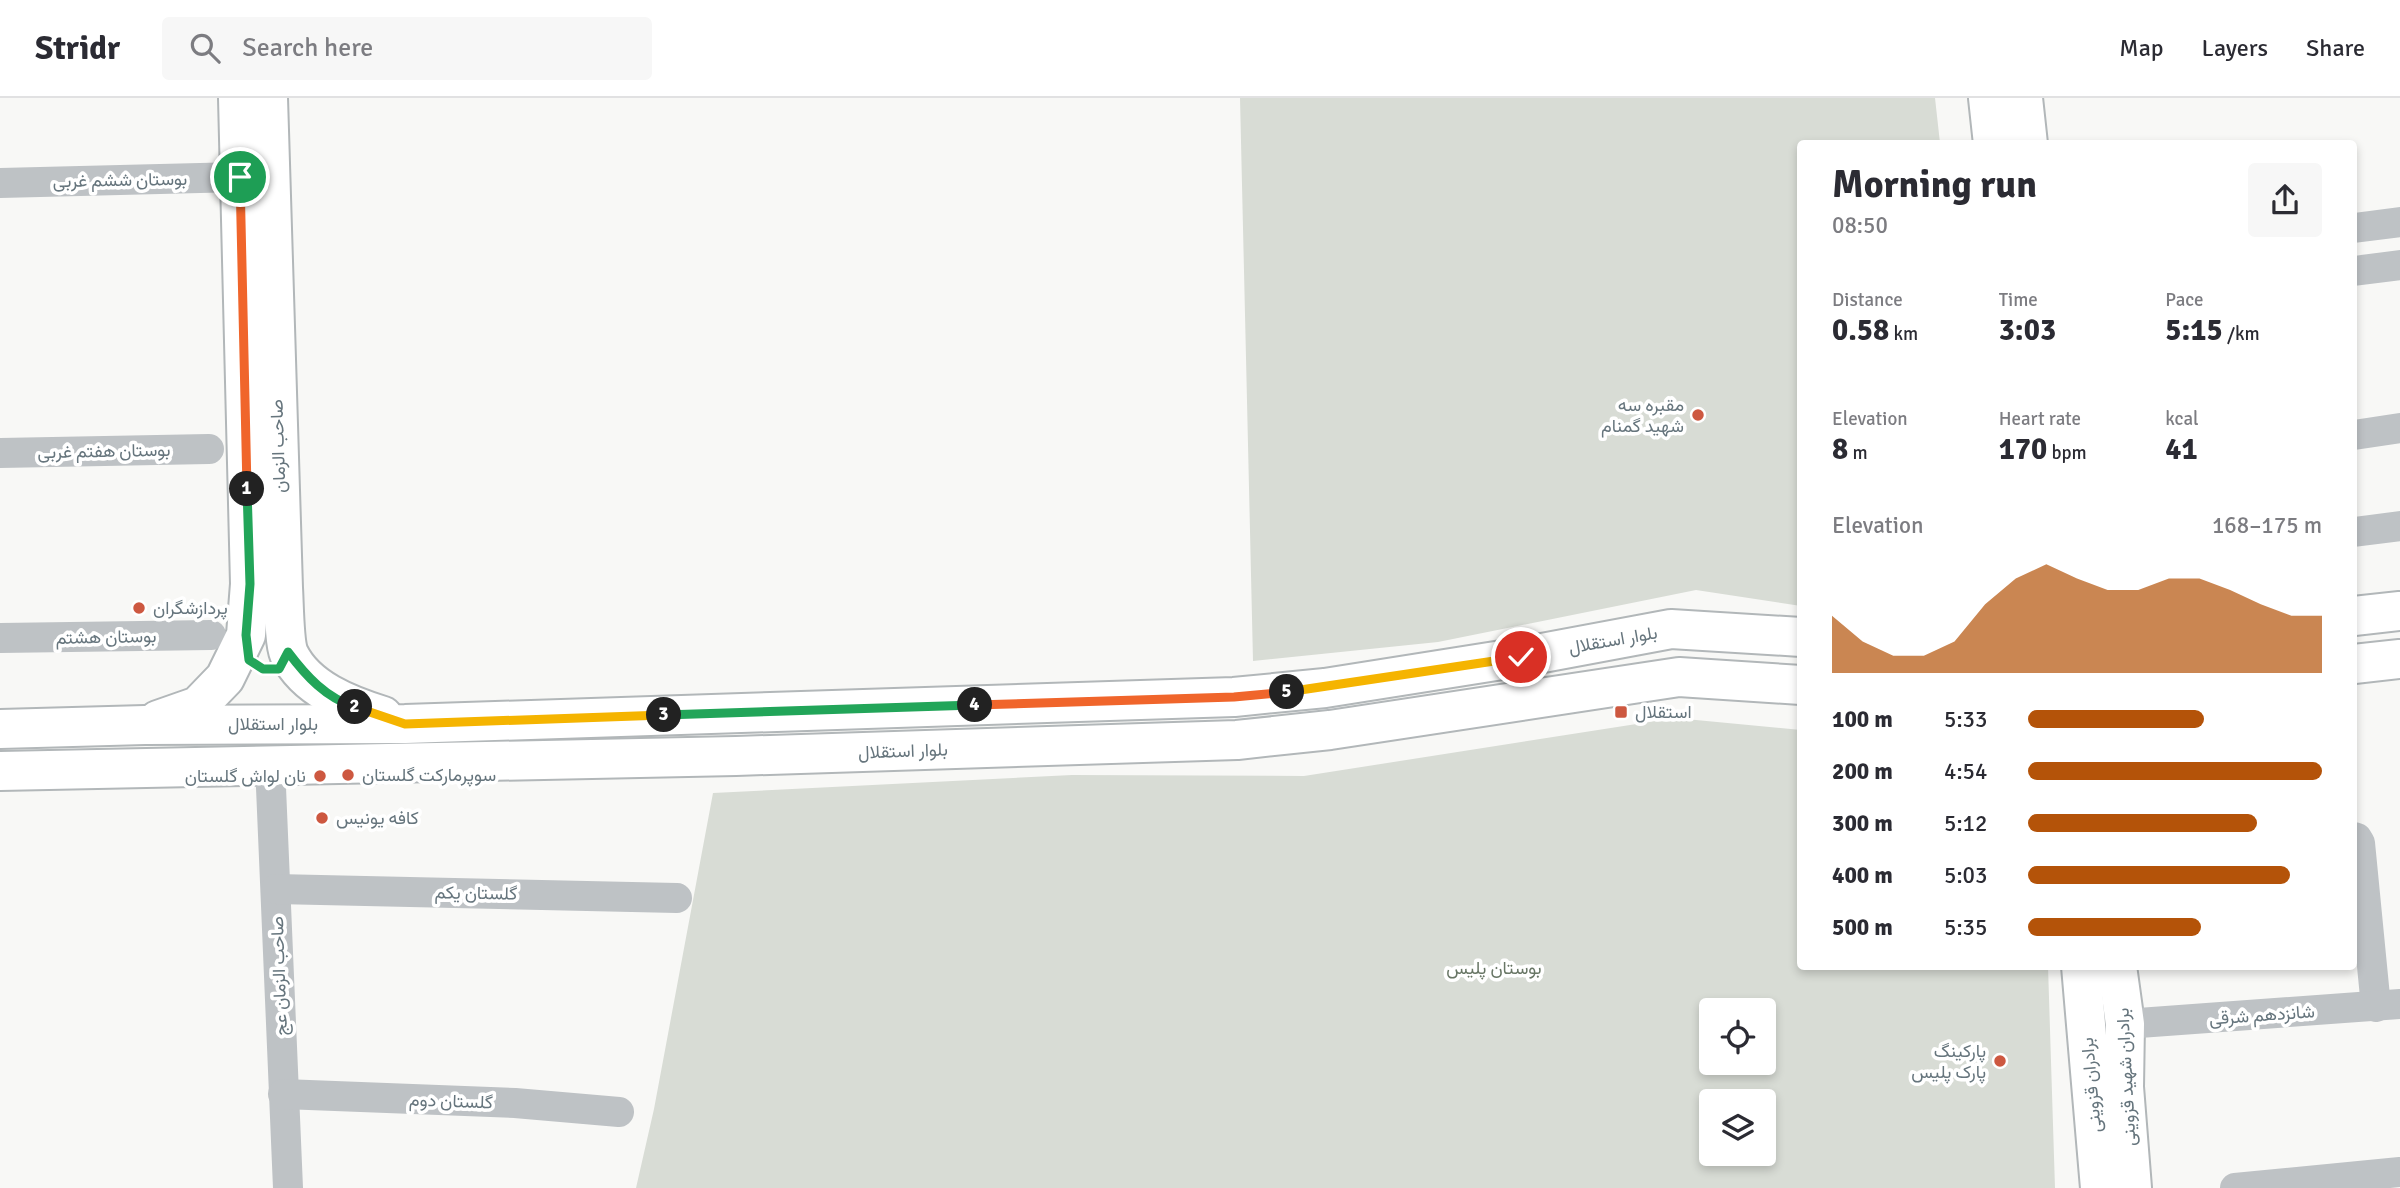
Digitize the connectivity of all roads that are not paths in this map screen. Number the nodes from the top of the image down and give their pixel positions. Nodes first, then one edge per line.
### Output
1 (238, 98) edge
2 (268, 98) edge
3 (1988, 98) edge
4 (2023, 98) edge
5 (1993, 140) edge
6 (2028, 140) edge
7 (240, 177) junction
8 (0, 183) edge
9 (2400, 222) edge
10 (2357, 229) edge
11 (2400, 265) edge
12 (2357, 271) edge
13 (2400, 428) edge
14 (2357, 435) edge
15 (209, 449) dead end
16 (0, 453) edge
17 (2400, 526) edge
18 (2357, 532) edge
19 (2400, 611) edge
20 (2357, 617) edge
21 (2400, 630) edge
22 (228, 635) junction
23 (2357, 635) edge
24 (1797, 636) edge
25 (0, 638) edge
26 (288, 652) junction
27 (2400, 659) edge
28 (2357, 664) edge
29 (1797, 685) edge
30 (2400, 685) edge
31 (2357, 687) edge
32 (405, 724) junction
33 (145, 725) junction
34 (0, 729) edge
35 (271, 764) junction
36 (0, 771) edge
37 (2357, 838) edge
38 (276, 888) junction
39 (677, 898) dead end
40 (2094, 971) edge
41 (2388, 1006) edge
42 (2125, 1024) junction
43 (283, 1094) junction
44 (619, 1112) dead end
45 (2400, 1172) edge
46 (288, 1188) edge
47 (2100, 1188) edge
48 (2133, 1188) edge
49 (2235, 1188) edge

1 - 7 main road, صاحب الزمان
2 - 26 main road, صاحب الزمان
3 - 5 main road
4 - 6 main road
7 - 8 street, بوستان ششم غربی
7 - 22 main road, صاحب الزمان
9 - 10 street
11 - 12 street
13 - 14 street
15 - 16 street, بوستان هفتم غربی
17 - 18 street
19 - 20 main road
21 - 23 main road
22 - 25 street, بوستان هشتم
22 - 26 main road
22 - 33 main road, صاحب الزمان
24 - 32 main road, بلوار استقلال
26 - 32 main road
27 - 28 main road
29 - 35 main road, بلوار استقلال
30 - 31 main road
32 - 33 main road, بلوار استقلال
33 - 34 main road, بلوار استقلال
35 - 36 main road, بلوار استقلال
35 - 38 street, صاحب الزمان عج
37 - 41 street
38 - 39 street, گلستان یکم
38 - 43 street, صاحب الزمان عج
40 - 42 main road, برادران شهید قزوینی
40 - 47 main road, برادران قزوینی
41 - 42 street, شانزدهم شرقی
42 - 48 main road, برادران شهید قزوینی
43 - 44 street, گلستان دوم
43 - 46 street, صاحب الزمان عج
45 - 49 street

